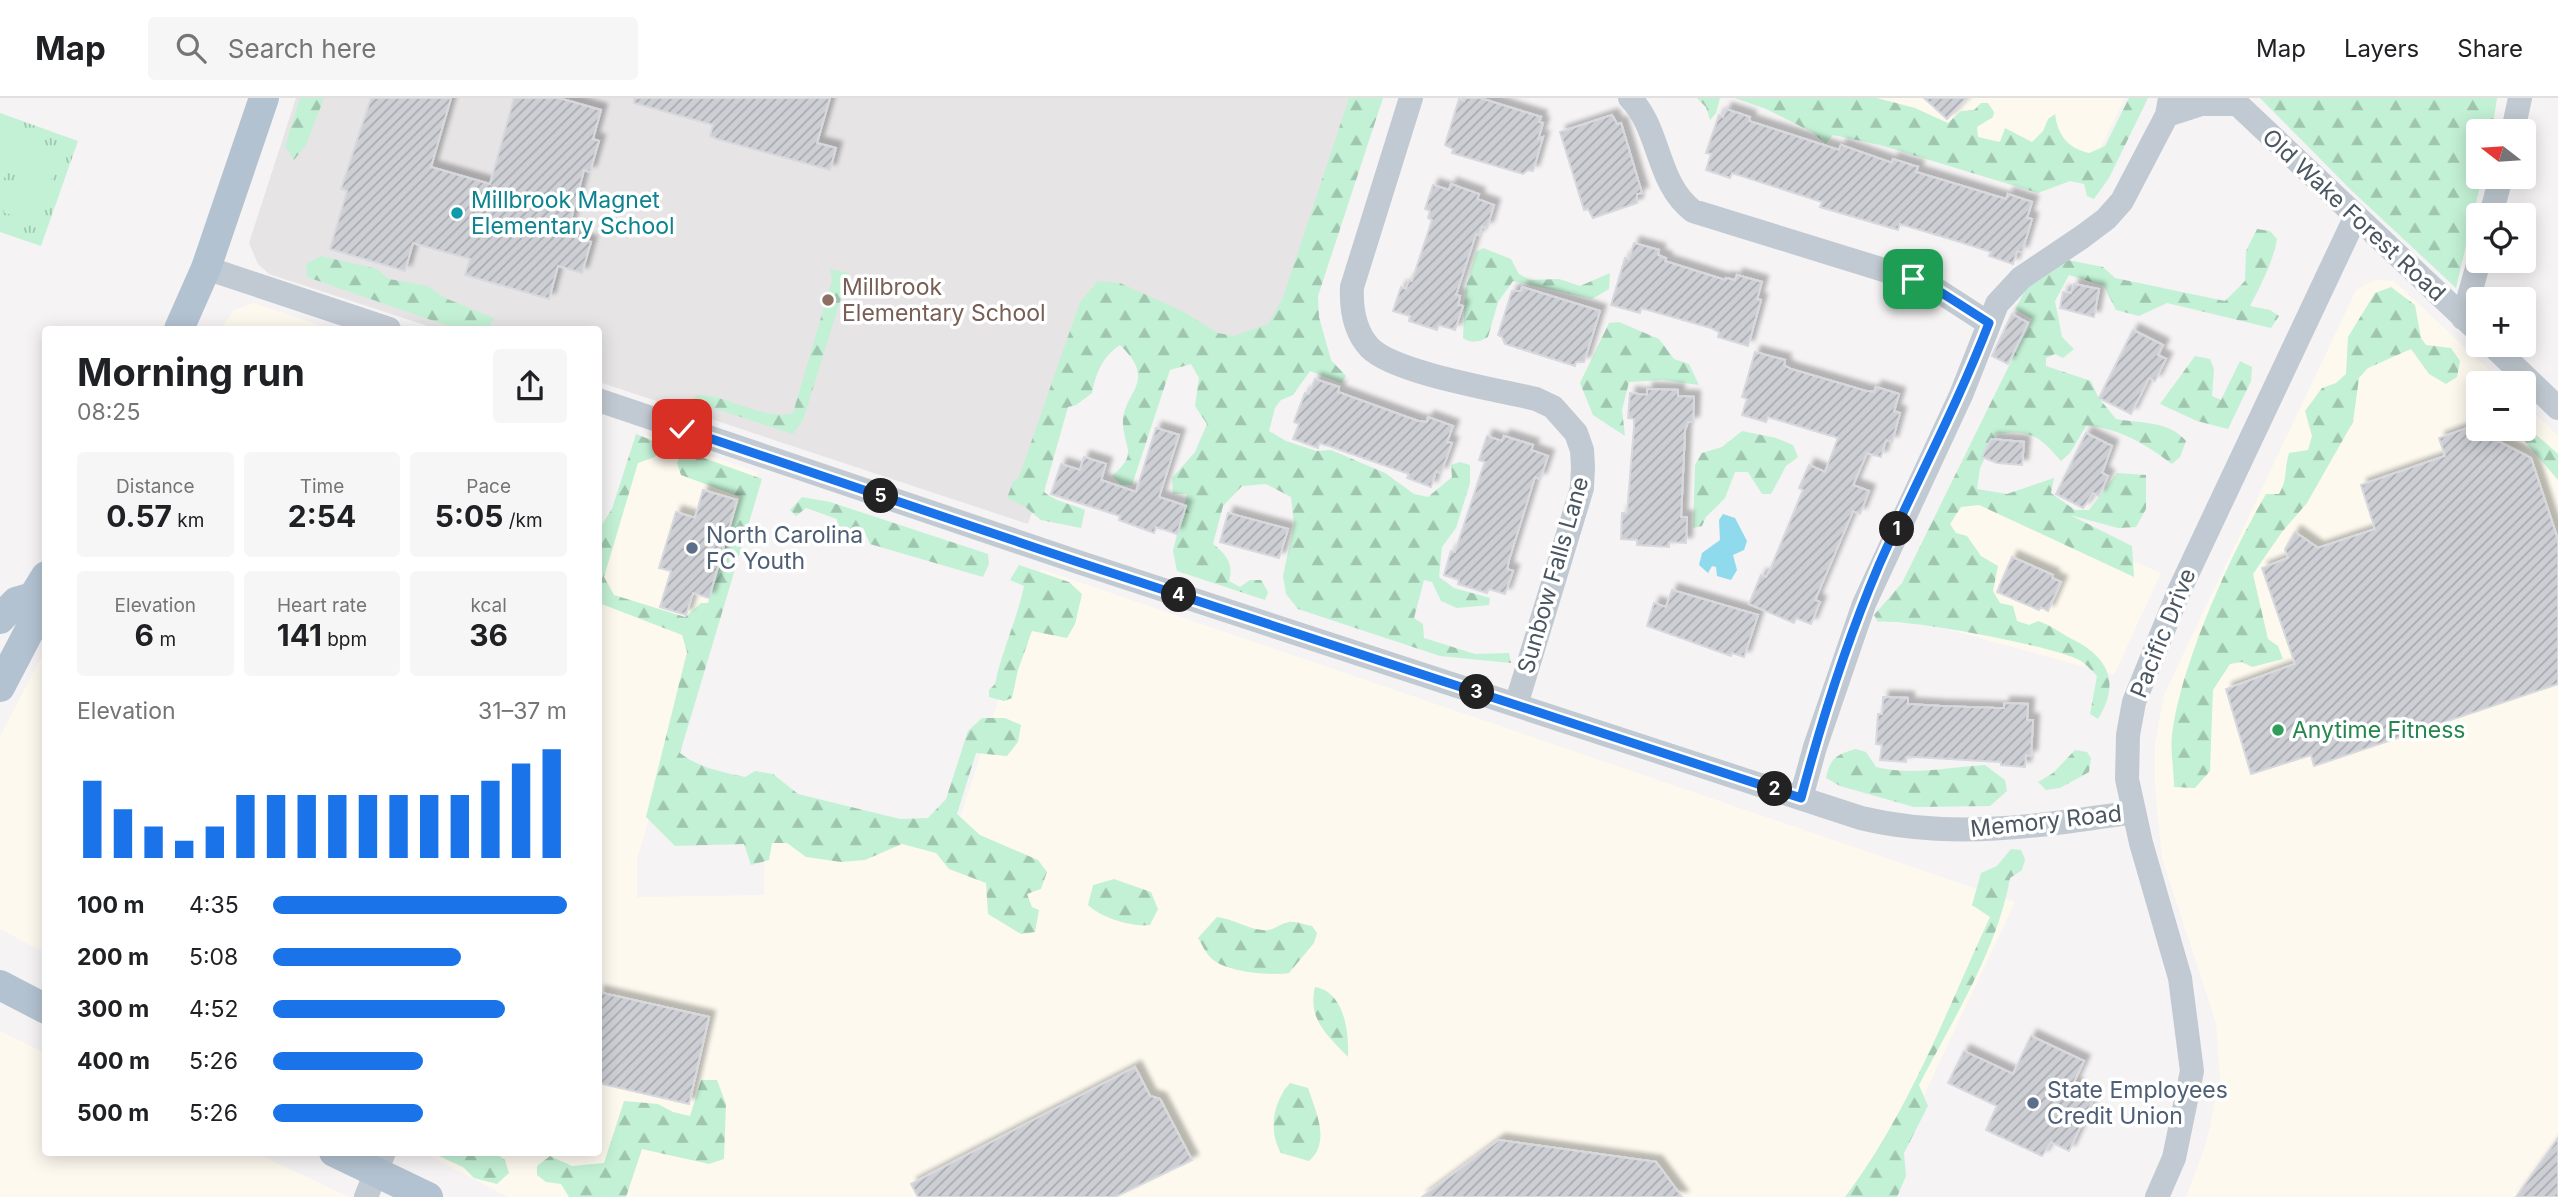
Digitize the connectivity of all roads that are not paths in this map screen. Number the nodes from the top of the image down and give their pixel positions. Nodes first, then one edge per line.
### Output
1 (264, 98) edge
2 (1412, 98) edge
3 (1630, 98) edge
4 (2520, 98) edge
5 (2234, 101) edge
6 (2168, 107) edge
7 (2516, 119) edge
8 (2355, 218) junction
9 (206, 268) junction
10 (2466, 320) edge
11 (1989, 323) junction
12 (180, 326) edge
13 (380, 326) edge
14 (2505, 357) edge
15 (602, 401) edge
16 (2558, 408) edge
17 (39, 587) edge
18 (0, 619) edge
19 (0, 687) edge
20 (1516, 705) junction
21 (1801, 798) junction
22 (2133, 812) junction
23 (0, 985) edge
24 (42, 1007) edge
25 (341, 1156) edge
26 (375, 1174) edge
27 (428, 1197) edge
28 (2157, 1197) edge

1 - 9 main road
2 - 20 street, Sunbow Falls Lane
3 - 11 street
4 - 7 street
5 - 6 street
5 - 8 street, Old Wake Forest Road
6 - 11 street
8 - 10 street, Old Wake Forest Road
8 - 22 street, Pacific Drive
9 - 12 main road
9 - 13 street
11 - 21 street
14 - 16 street
15 - 20 street, Memory Road
17 - 18 main road
17 - 19 main road
20 - 21 street, Memory Road
21 - 22 street, Memory Road
22 - 28 street, Pacific Drive
23 - 24 main road
25 - 26 main road
26 - 27 main road

